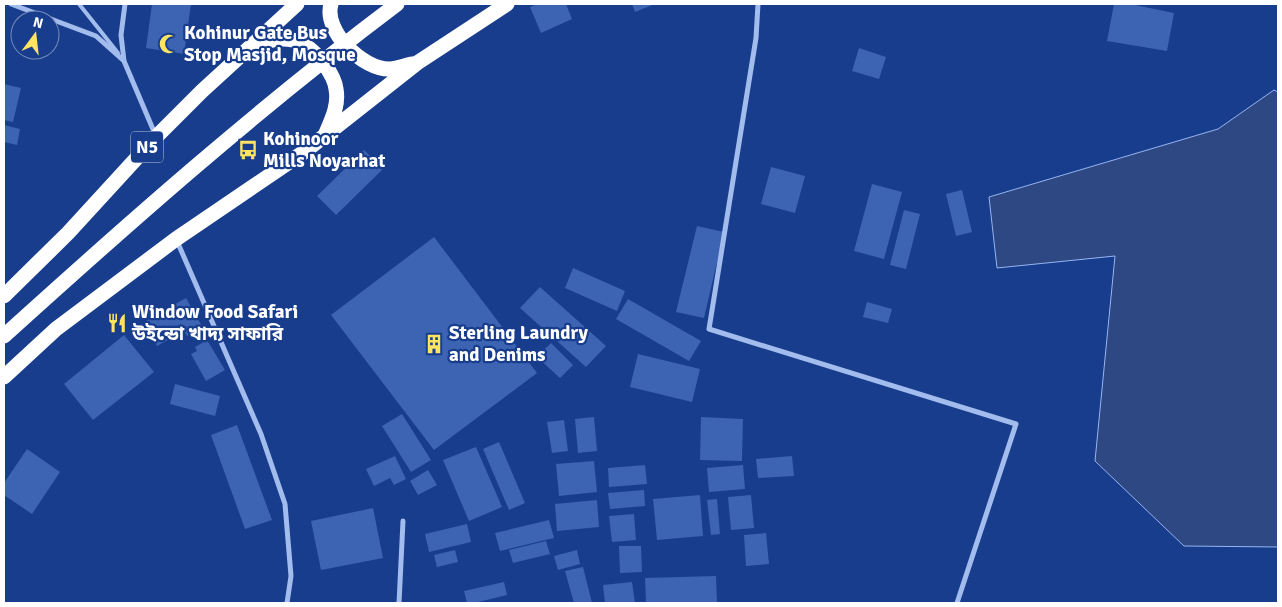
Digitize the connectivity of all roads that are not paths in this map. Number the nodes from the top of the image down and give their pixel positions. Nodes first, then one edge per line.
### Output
1 (11, 4) edge
2 (79, 4) edge
3 (124, 4) edge
4 (297, 4) edge
5 (331, 4) edge
6 (397, 4) edge
7 (507, 4) edge
8 (758, 4) edge
9 (251, 46) junction
10 (124, 61) junction
11 (417, 63) junction
12 (326, 135) junction
13 (156, 137) junction
14 (176, 239) junction
15 (4, 296) edge
16 (4, 336) edge
17 (4, 377) edge
18 (403, 520) dead end
19 (287, 603) edge
20 (399, 603) edge
21 (957, 603) edge

1 - 10 street
2 - 10 lane
3 - 10 street
4 - 9 highway, N5
5 - 11 highway
6 - 16 highway, N5
7 - 11 highway
8 - 21 street
9 - 12 highway
9 - 13 highway, N5
10 - 13 street
11 - 12 highway
12 - 14 highway
13 - 15 highway, N5
14 - 17 highway
14 - 19 street
18 - 20 street

